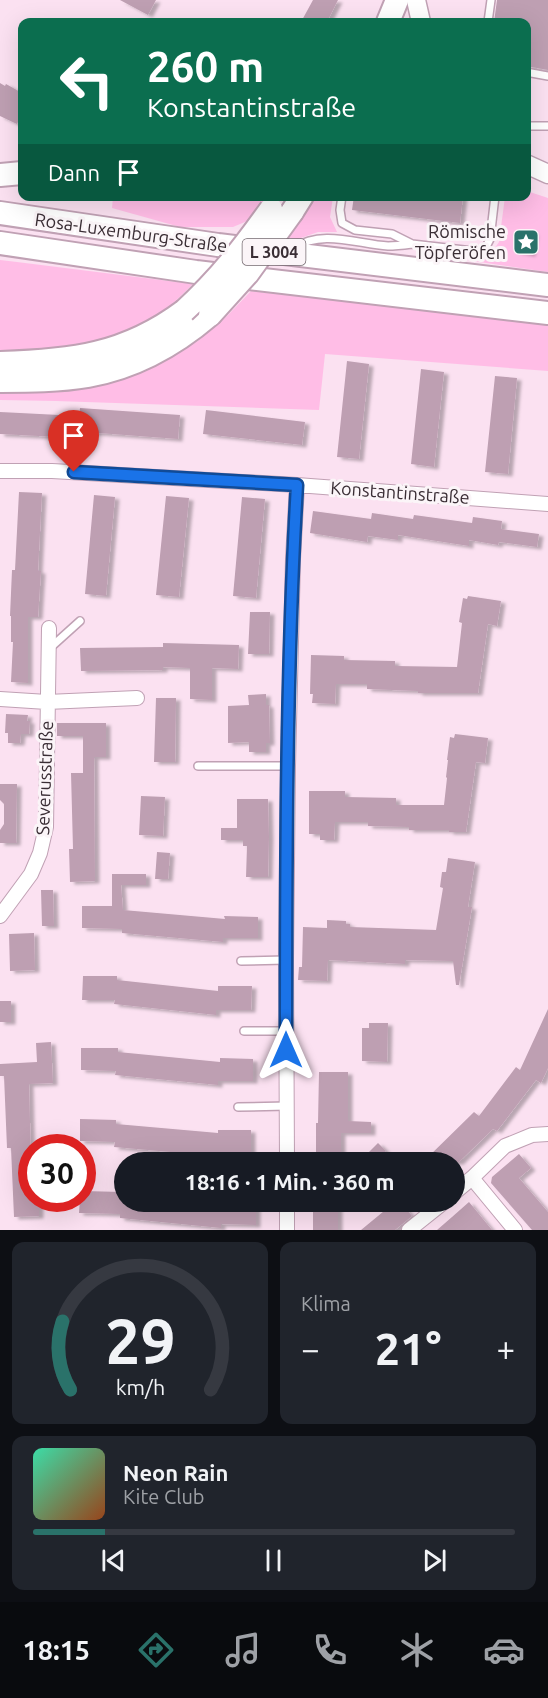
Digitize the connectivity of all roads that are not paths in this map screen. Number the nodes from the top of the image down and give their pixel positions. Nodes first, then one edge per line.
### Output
1 (397, 0) edge
2 (416, 0) edge
3 (424, 0) edge
4 (491, 0) edge
5 (390, 18) edge
6 (421, 18) edge
7 (422, 18) edge
8 (489, 18) edge
9 (531, 73) edge
10 (548, 76) edge
11 (531, 126) edge
12 (548, 126) edge
13 (531, 166) edge
14 (547, 172) edge
15 (18, 173) edge
16 (0, 175) edge
17 (341, 201) edge
18 (494, 201) edge
19 (286, 203) edge
20 (0, 213) edge
21 (2, 244) edge
22 (412, 244) junction
23 (286, 254) junction
24 (548, 285) edge
25 (548, 313) edge
26 (0, 363) edge
27 (0, 381) edge
28 (0, 471) edge
29 (297, 485) junction
30 (548, 504) edge
31 (80, 621) dead end
32 (49, 628) dead end
33 (48, 650) junction
34 (137, 698) dead end
35 (0, 699) edge
36 (47, 702) junction
37 (198, 766) dead end
38 (288, 766) junction
39 (0, 916) edge
40 (286, 960) junction
41 (241, 961) dead end
42 (286, 1031) junction
43 (244, 1032) dead end
44 (286, 1106) junction
45 (238, 1107) dead end
46 (548, 1134) edge
47 (287, 1152) edge
48 (472, 1178) junction
49 (465, 1184) edge
50 (287, 1212) edge
51 (432, 1212) edge
52 (287, 1230) edge
53 (409, 1230) edge
54 (515, 1230) edge

1 - 5 highway
2 - 6 main road
3 - 7 lane
4 - 8 lane
9 - 10 lane
11 - 12 lane
13 - 14 main road
15 - 16 highway
17 - 22 lane
18 - 22 lane
19 - 26 highway, bridge
19 - 27 highway, bridge
20 - 23 highway, Rosa-Luxemburg-Straße / L 3004
21 - 25 highway, Rosa-Luxemburg-Straße / L 3004
22 - 23 lane
23 - 24 highway, Rosa-Luxemburg-Straße / L 3004
28 - 29 street, Konstantinstraße
29 - 30 street, Konstantinstraße
29 - 38 street
31 - 33 lane
32 - 33 street, Severusstraße
33 - 36 street, Severusstraße
34 - 36 street
35 - 36 street
36 - 39 street, Severusstraße
37 - 38 lane
38 - 40 street
40 - 41 lane
40 - 42 street
42 - 43 lane
42 - 44 street
44 - 45 lane
44 - 47 street
46 - 48 street
48 - 49 street
48 - 54 street
50 - 52 street
51 - 53 street

